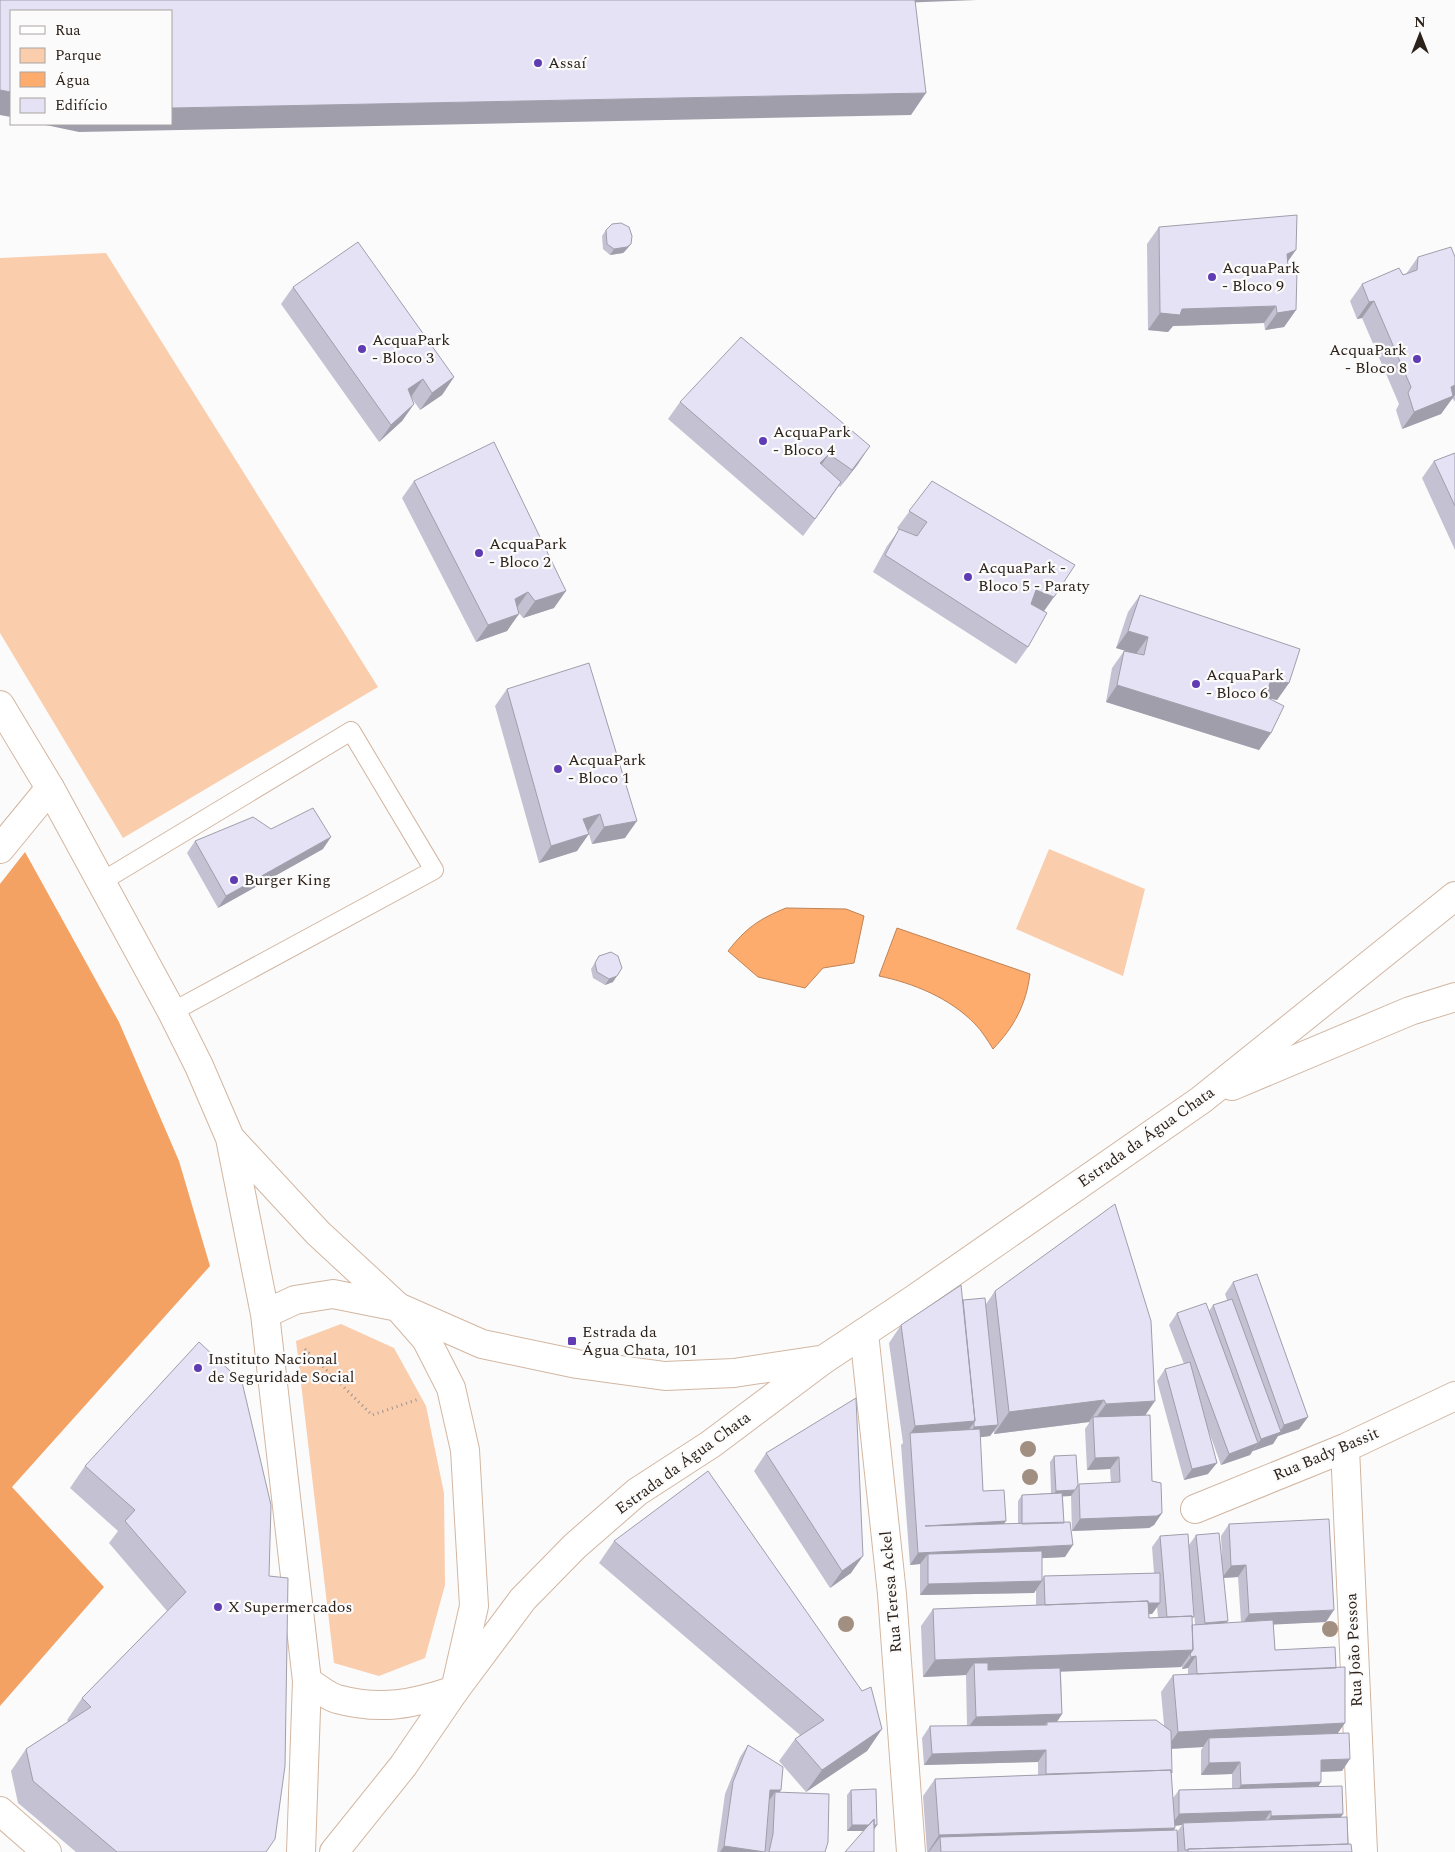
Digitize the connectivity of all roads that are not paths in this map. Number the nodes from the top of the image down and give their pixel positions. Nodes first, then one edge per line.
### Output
1 (0, 705) edge
2 (50, 788) junction
3 (0, 849) edge
4 (101, 882) junction
5 (1455, 896) edge
6 (1455, 997) edge
7 (172, 1012) junction
8 (1201, 1100) junction
9 (230, 1138) junction
10 (398, 1307) junction
11 (265, 1314) junction
12 (864, 1333) junction
13 (823, 1360) junction
14 (1455, 1396) edge
15 (1345, 1448) junction
16 (1195, 1509) dead end
17 (307, 1681) junction
18 (455, 1690) junction
19 (0, 1810) edge
20 (47, 1852) edge
21 (301, 1852) edge
22 (334, 1852) edge
23 (912, 1852) edge
24 (1363, 1852) edge

1 - 2 street
2 - 3 street
2 - 4 street
4 - 7 street
4 - 7 lane
5 - 8 street, Estrada da Água Chata
6 - 8 street
7 - 9 street
8 - 12 street, Estrada da Água Chata
9 - 10 street
9 - 11 street
10 - 11 street
10 - 13 street, Estrada da Água Chata
10 - 18 street
11 - 17 street
12 - 13 street, Estrada da Água Chata
12 - 23 street, Rua Teresa Ackel
13 - 18 street, Estrada da Água Chata
14 - 15 street, Rua Bady Bassit
15 - 16 street, Rua Bady Bassit
15 - 24 street, Rua João Pessoa
17 - 18 street
17 - 21 street
18 - 22 street, Estrada da Água Chata
19 - 20 street

